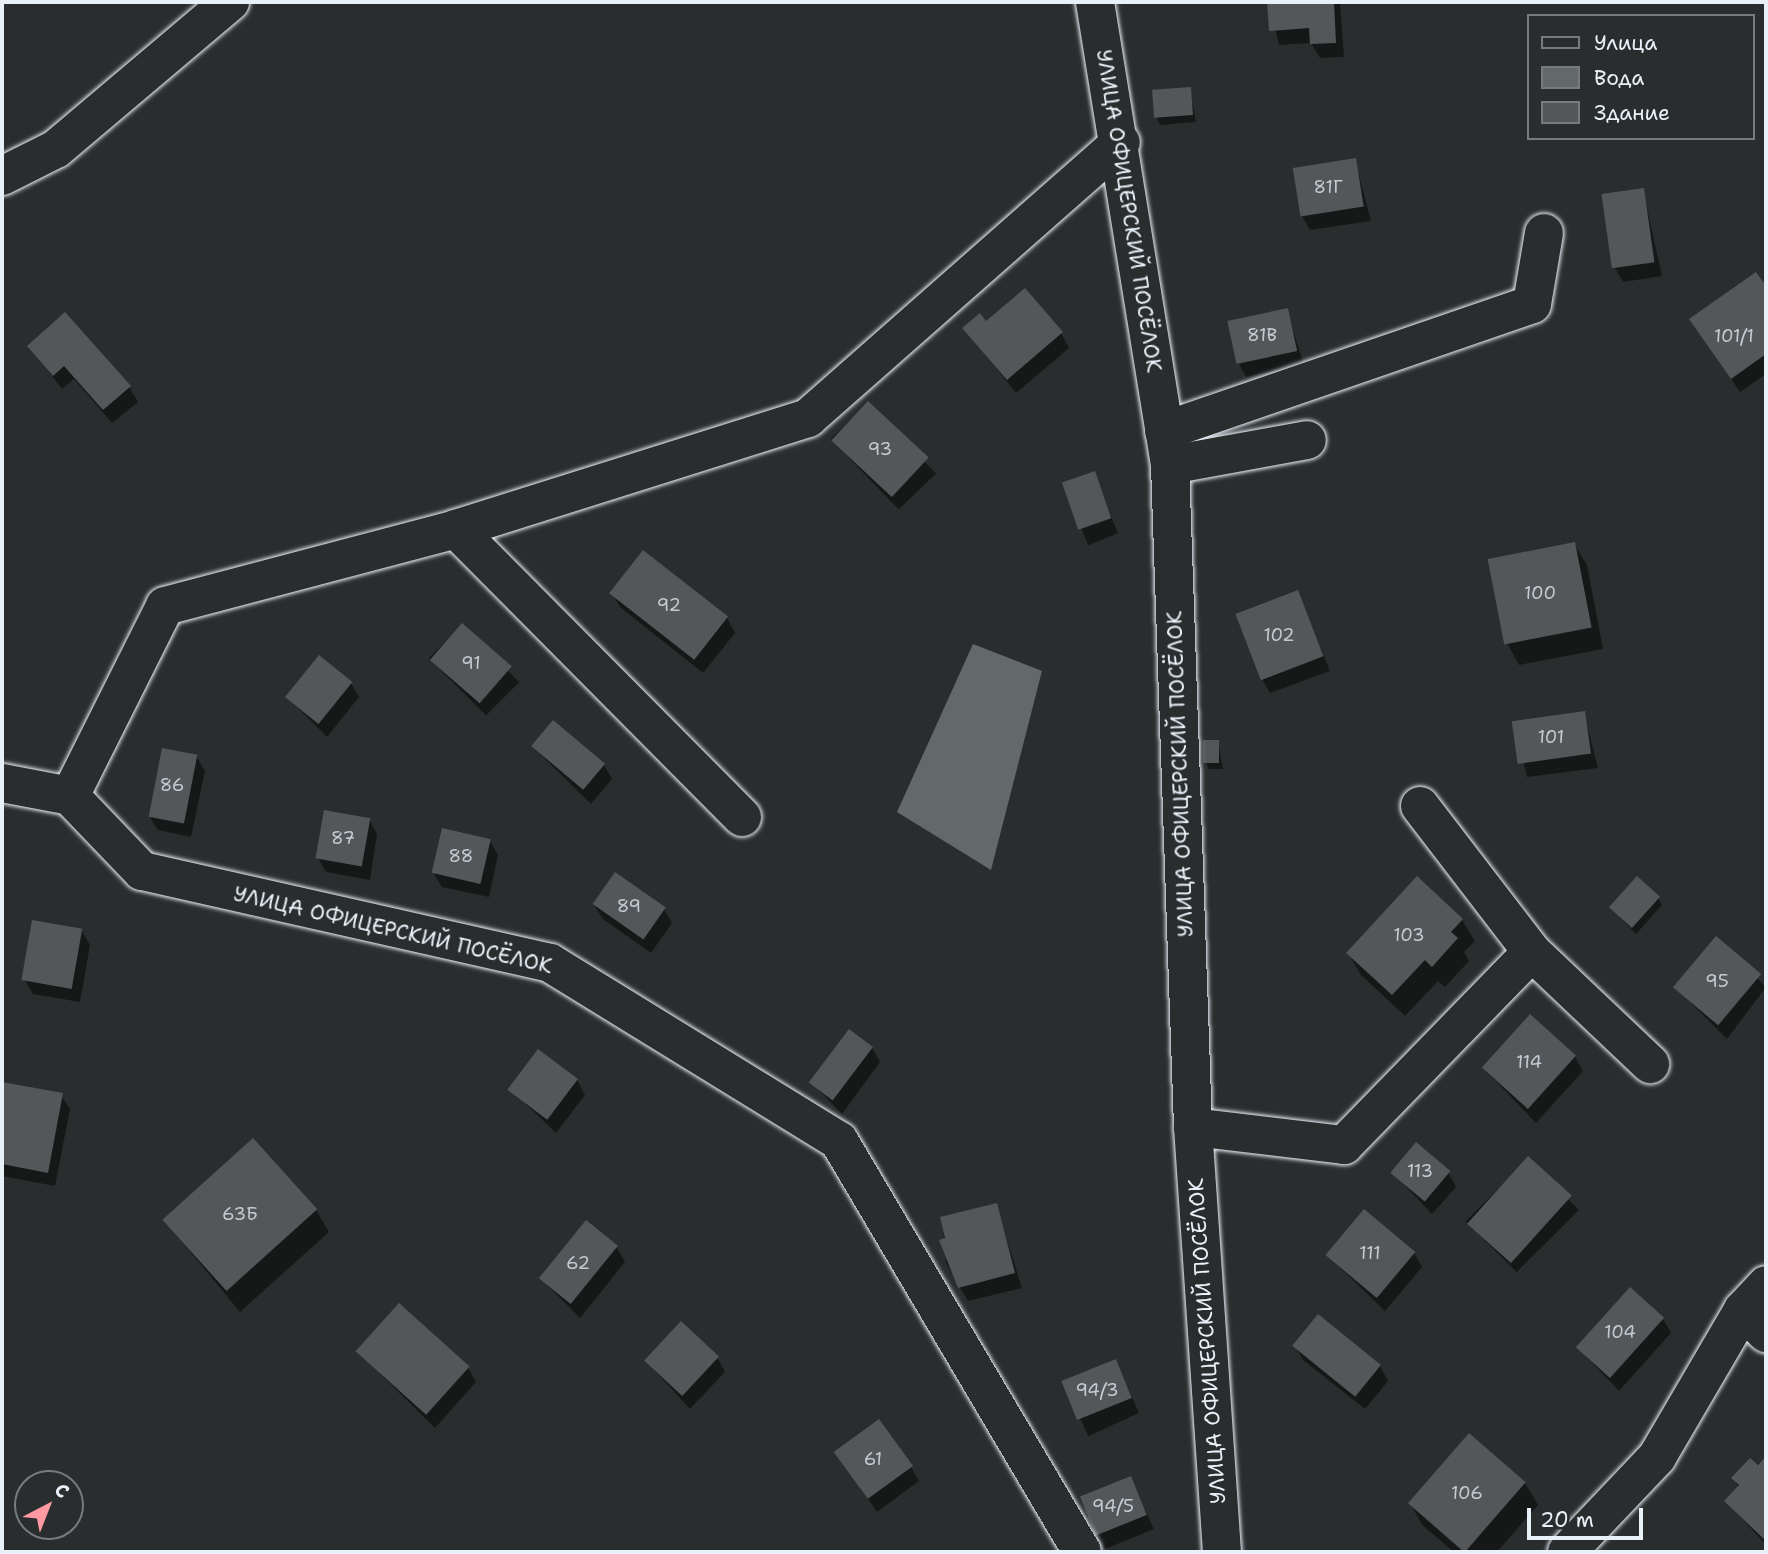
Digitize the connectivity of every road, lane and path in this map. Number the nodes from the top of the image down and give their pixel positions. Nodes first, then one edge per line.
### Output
1 (230, 2) edge
2 (1095, 2) edge
3 (1121, 142) junction
4 (2, 176) edge
5 (1544, 233) dead end
6 (1307, 440) dead end
7 (1167, 448) junction
8 (456, 529) junction
9 (2, 783) edge
10 (70, 796) junction
11 (1420, 806) dead end
12 (742, 817) dead end
13 (1532, 953) junction
14 (1650, 1064) dead end
15 (1192, 1127) junction
16 (1758, 1309) edge
17 (1082, 1552) edge
18 (1222, 1552) edge
19 (1567, 1552) edge

1 - 4 street
2 - 3 street, УЛИЦА ОФИЦЕРСКИЙ ПОСЁЛОК
3 - 7 street, УЛИЦА ОФИЦЕРСКИЙ ПОСЁЛОК
3 - 8 street
5 - 7 street
6 - 7 street
7 - 15 street, УЛИЦА ОФИЦЕРСКИЙ ПОСЁЛОК
8 - 10 street
8 - 12 street
9 - 10 street
10 - 17 street, УЛИЦА ОФИЦЕРСКИЙ ПОСЁЛОК
11 - 13 street
13 - 14 street
13 - 15 street
15 - 18 street, УЛИЦА ОФИЦЕРСКИЙ ПОСЁЛОК
16 - 19 street

